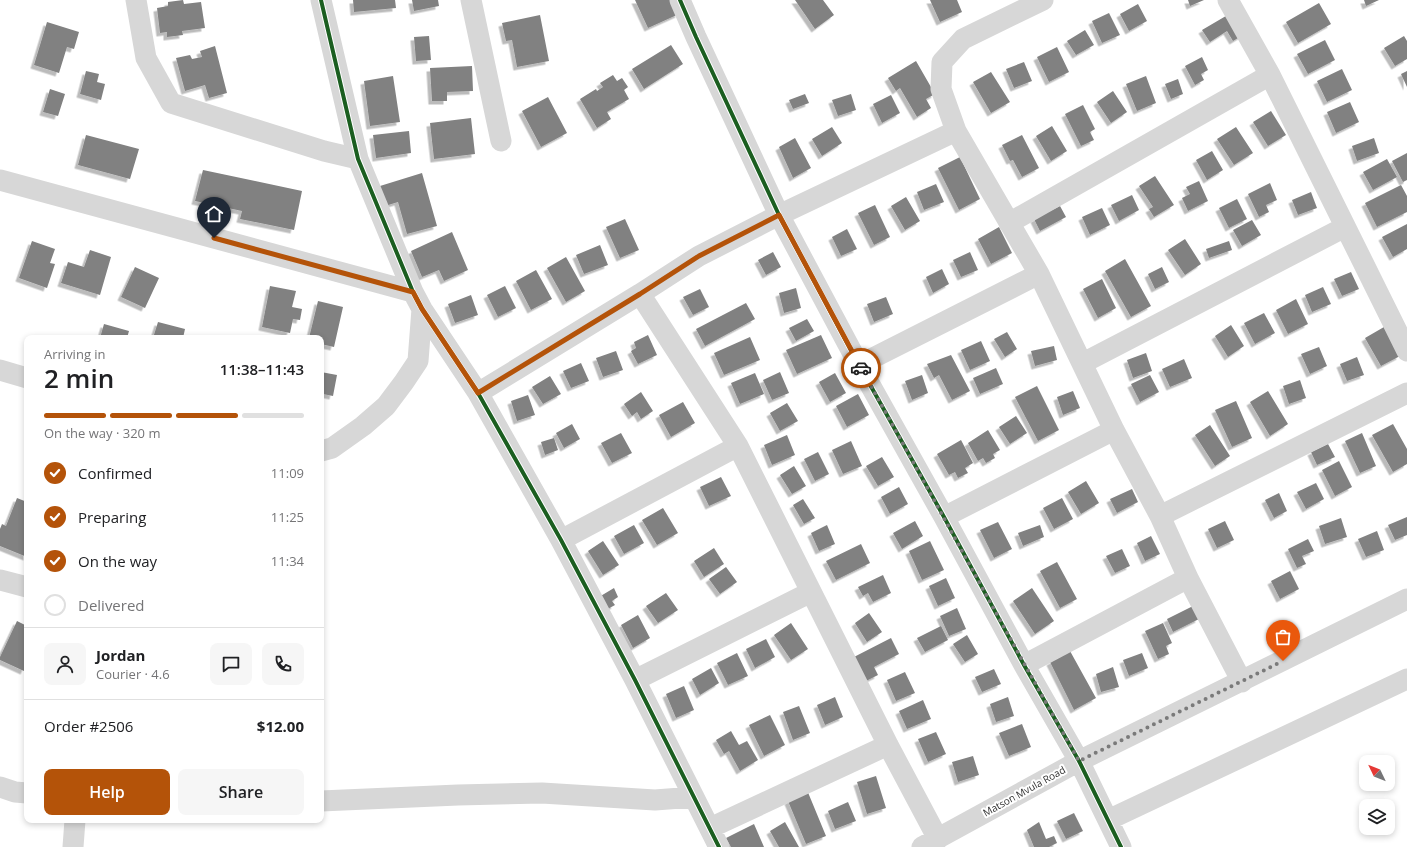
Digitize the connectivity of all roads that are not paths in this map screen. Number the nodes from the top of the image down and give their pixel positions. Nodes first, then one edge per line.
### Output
1 (136, 0) edge
2 (321, 0) edge
3 (471, 0) edge
4 (680, 0) edge
5 (1043, 0) edge
6 (1228, 0) edge
7 (1270, 75) junction
8 (956, 131) junction
9 (501, 141) dead end
10 (358, 160) junction
11 (0, 180) edge
12 (779, 215) junction
13 (1009, 223) junction
14 (1345, 227) junction
15 (1039, 274) junction
16 (640, 294) junction
17 (418, 301) junction
18 (1407, 351) edge
19 (1083, 363) junction
20 (860, 365) junction
21 (0, 370) edge
22 (24, 377) edge
23 (478, 393) junction
24 (1407, 393) edge
25 (1114, 430) junction
26 (738, 446) junction
27 (324, 450) edge
28 (1160, 516) junction
29 (944, 517) junction
30 (561, 540) junction
31 (1188, 578) junction
32 (0, 580) edge
33 (24, 586) edge
34 (811, 592) junction
35 (1407, 599) edge
36 (1024, 665) junction
37 (1407, 679) edge
38 (634, 680) junction
39 (1242, 682) junction
40 (888, 745) junction
41 (1079, 761) junction
42 (0, 787) edge
43 (24, 793) edge
44 (694, 797) junction
45 (324, 801) edge
46 (1108, 820) junction
47 (75, 823) edge
48 (710, 828) junction
49 (930, 843) edge
50 (72, 847) edge
51 (719, 847) edge
52 (1121, 847) edge

1 - 10 street
2 - 10 street
3 - 9 street
4 - 12 street
5 - 8 street
6 - 7 street
7 - 13 street
7 - 14 street
8 - 12 street
8 - 13 street
10 - 17 street
11 - 17 street
12 - 16 street
12 - 20 street
13 - 15 street
14 - 18 street
14 - 19 street
15 - 19 street
15 - 20 street
16 - 23 street
16 - 26 street
17 - 23 street
17 - 27 street
19 - 25 street
20 - 29 street
21 - 22 street
23 - 30 street
24 - 28 street
25 - 28 street
25 - 29 street
26 - 30 street
26 - 34 street
28 - 31 street
29 - 36 street
30 - 38 street
31 - 36 street
31 - 39 street
32 - 33 street
34 - 38 street
34 - 40 street
35 - 39 street, Matson Mvula Road
36 - 41 street
37 - 46 street
38 - 44 street
39 - 41 street, Matson Mvula Road
40 - 48 street
40 - 49 street
41 - 46 street
41 - 49 street, Matson Mvula Road
42 - 43 street
44 - 45 street
44 - 48 street
46 - 52 street
47 - 50 street
48 - 51 street

